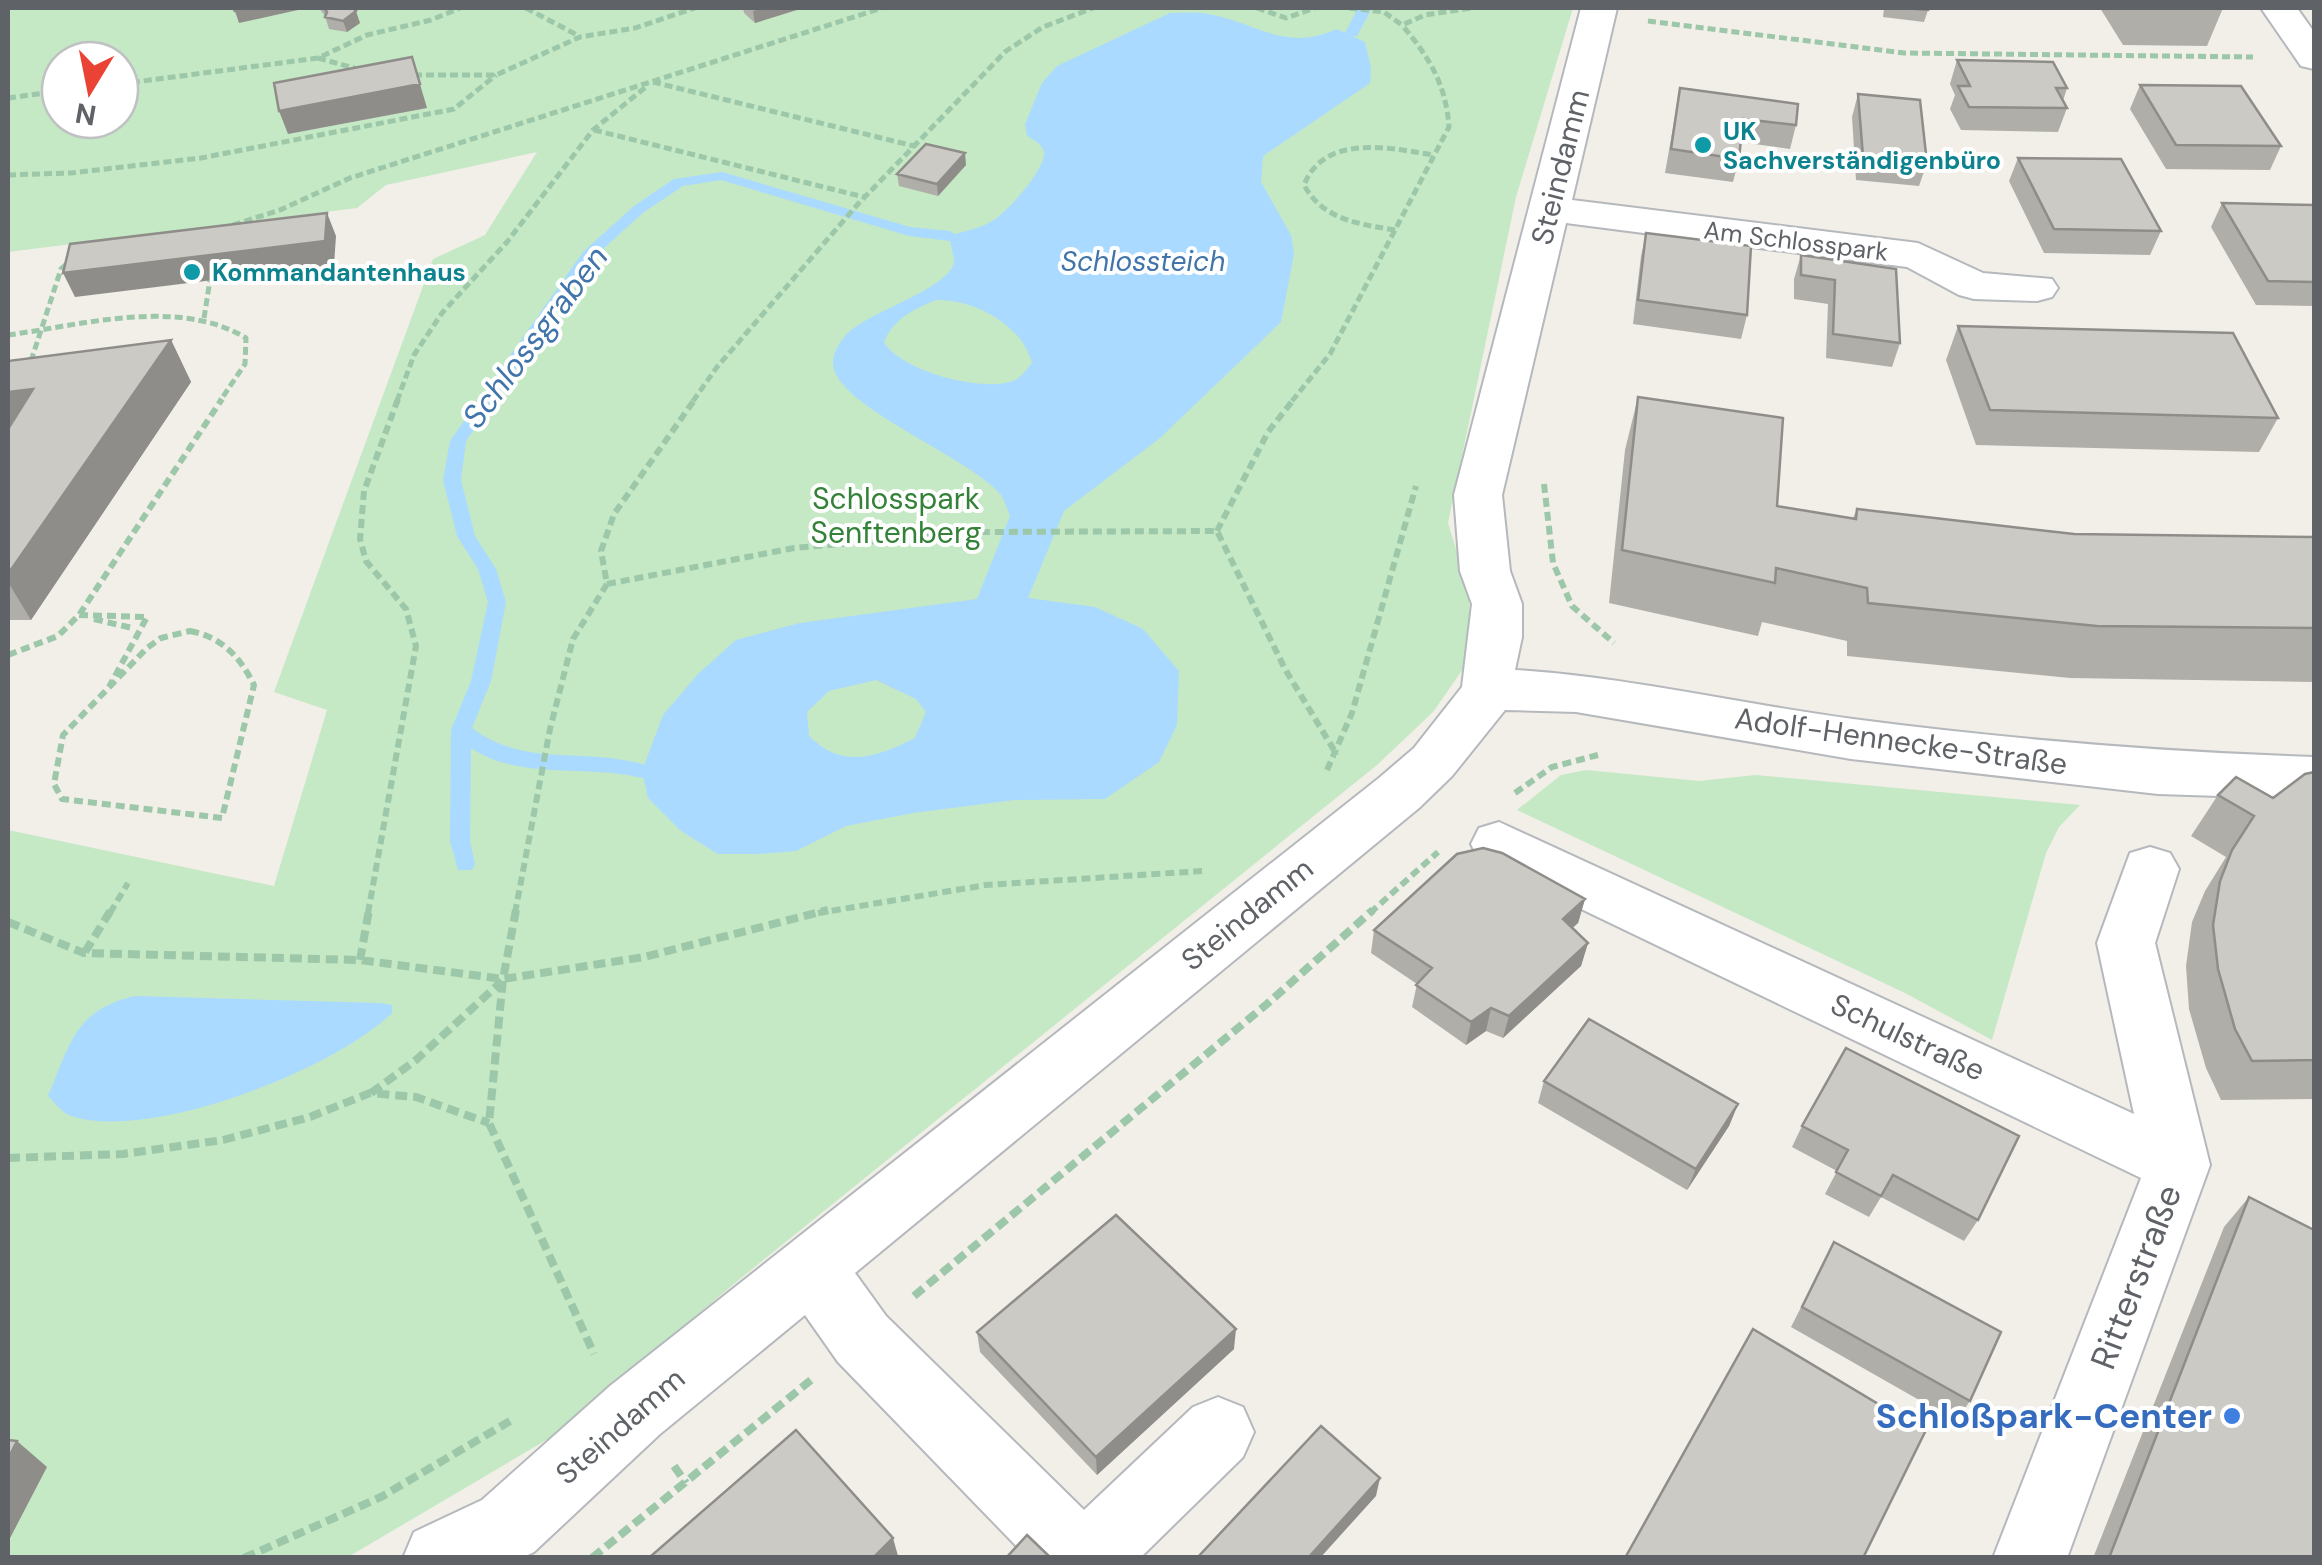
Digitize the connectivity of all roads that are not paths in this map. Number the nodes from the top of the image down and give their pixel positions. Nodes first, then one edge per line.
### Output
1 (2292, 9) edge
2 (1598, 11) edge
3 (2314, 58) edge
4 (1549, 209) junction
5 (2037, 288) dead end
6 (1490, 694) junction
7 (2314, 778) edge
8 (1486, 828) road end
9 (2150, 869) dead end
10 (2178, 1165) junction
11 (810, 1268) junction
12 (1218, 1432) dead end
13 (510, 1542) edge
14 (440, 1558) edge
15 (1084, 1558) edge
16 (2030, 1558) edge

1 - 3 street
2 - 4 street, Steindamm
4 - 5 street, Am Schlosspark
4 - 6 street, Steindamm
6 - 7 street, Adolf-Hennecke-Straße
6 - 11 street, Steindamm
8 - 10 street, Schulstraße
9 - 10 street
10 - 16 street, Ritterstraße
11 - 13 street, Steindamm
11 - 15 street
12 - 15 street
13 - 14 street, Steindamm

